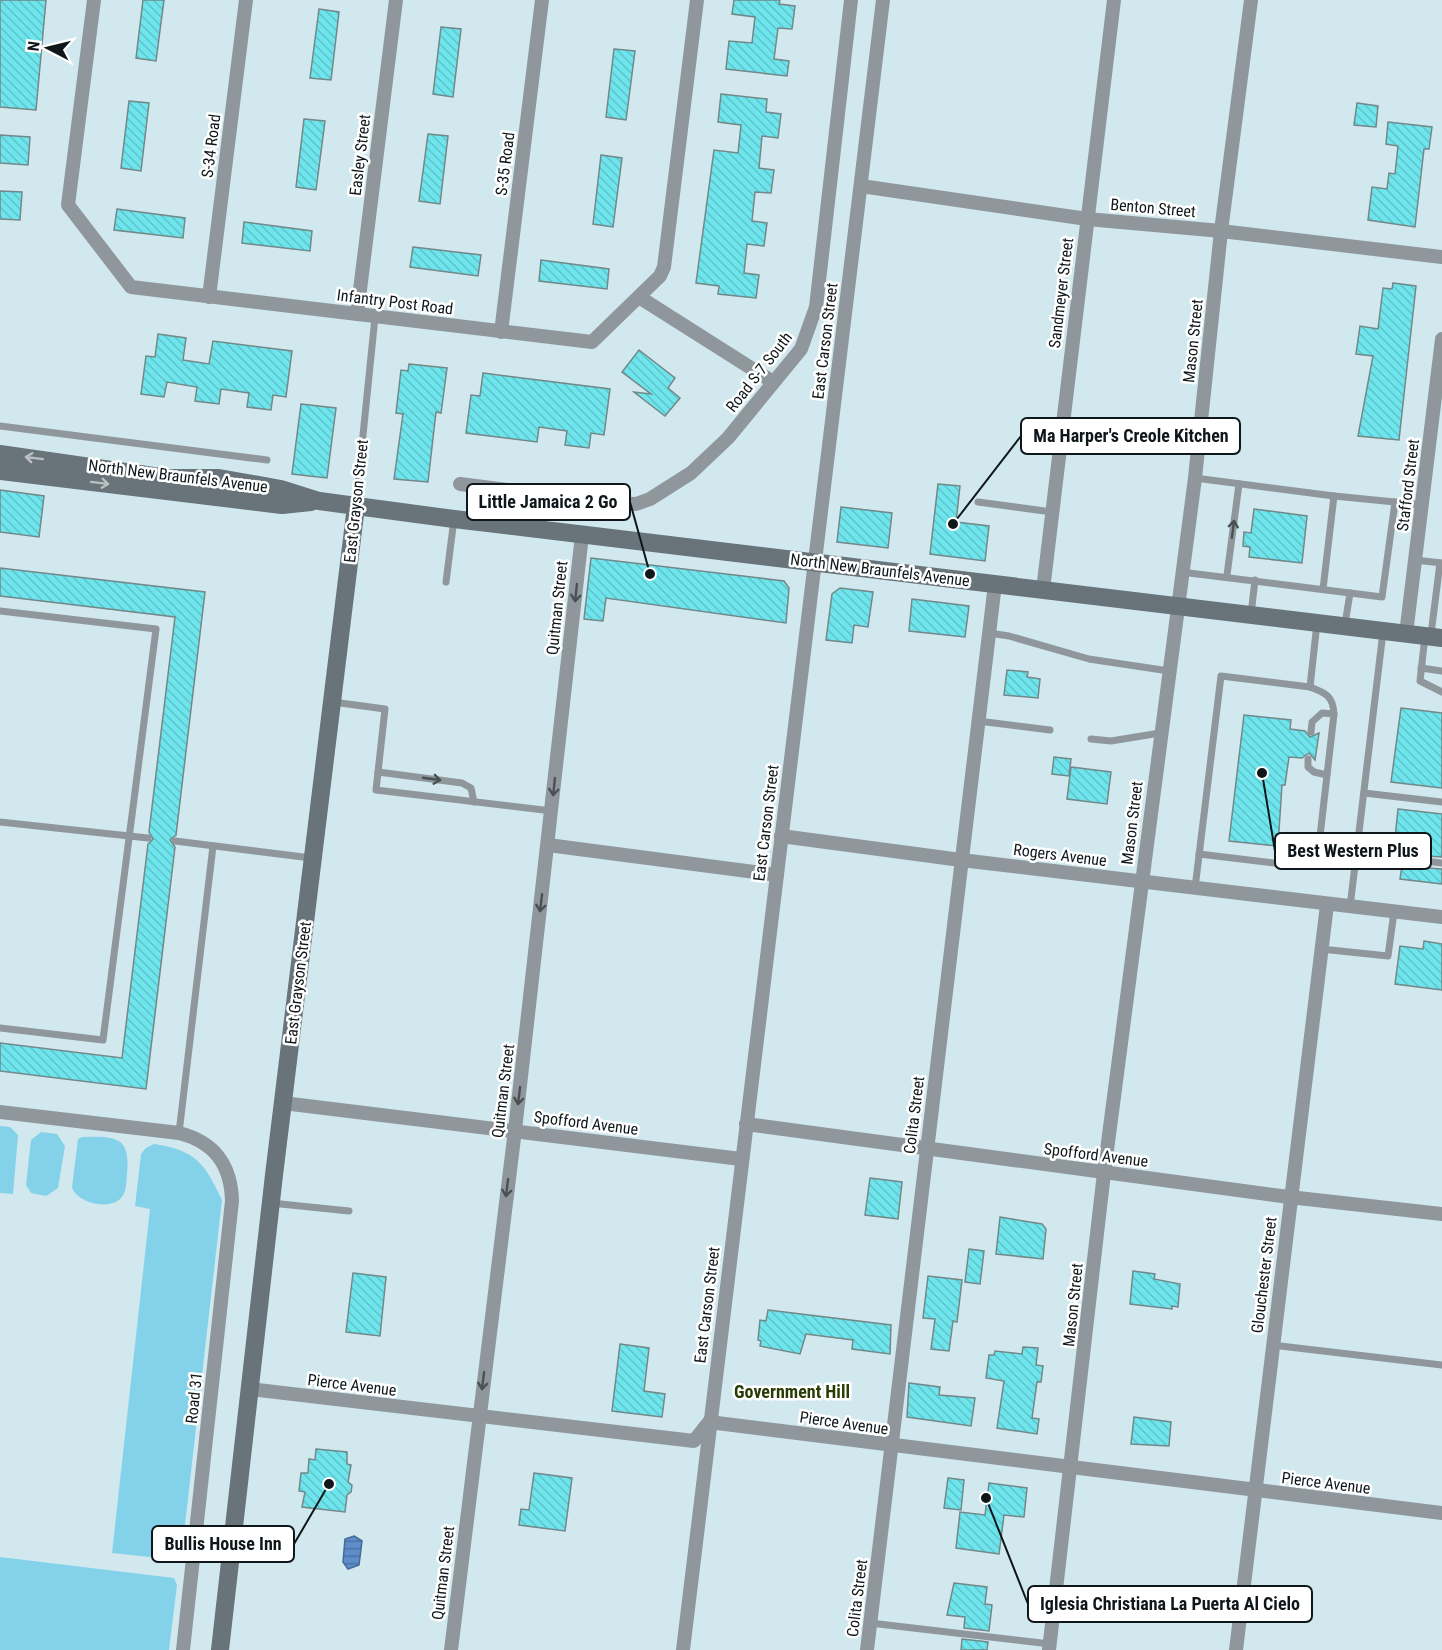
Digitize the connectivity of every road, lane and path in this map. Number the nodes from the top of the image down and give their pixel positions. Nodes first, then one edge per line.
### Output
1 (94, 0) edge
2 (246, 0) edge
3 (396, 0) edge
4 (542, 0) edge
5 (697, 0) edge
6 (851, 0) edge
7 (884, 0) edge
8 (1114, 0) edge
9 (1251, 0) edge
10 (861, 186) junction
11 (1087, 219) junction
12 (1221, 231) junction
13 (1442, 257) edge
14 (209, 297) junction
15 (639, 297) junction
16 (357, 314) junction
17 (375, 317) junction
18 (501, 332) junction
19 (1442, 339) edge
20 (773, 382) junction
21 (0, 426) edge
22 (0, 454) edge
23 (267, 460) dead end
24 (62, 470) junction
25 (0, 471) edge
26 (1195, 478) junction
27 (1239, 483) junction
28 (460, 484) dead end
29 (1334, 495) junction
30 (978, 502) dead end
31 (1395, 502) junction
32 (1422, 504) junction
33 (356, 506) junction
34 (1052, 512) junction
35 (454, 519) junction
36 (582, 535) junction
37 (1415, 560) junction
38 (815, 562) junction
39 (1441, 563) edge
40 (1181, 572) junction
41 (1227, 576) junction
42 (1255, 580) junction
43 (446, 582) dead end
44 (995, 584) junction
45 (1323, 589) junction
46 (1043, 590) junction
47 (1350, 593) junction
48 (1438, 602) edge
49 (1176, 607) junction
50 (0, 611) edge
51 (1250, 616) junction
52 (1317, 623) junction
53 (1345, 627) junction
54 (1383, 631) junction
55 (989, 633) junction
56 (1406, 634) junction
57 (1432, 637) edge
58 (1421, 669) junction
59 (1169, 671) junction
60 (1442, 671) edge
61 (1310, 687) junction
62 (1442, 692) edge
63 (333, 702) junction
64 (1334, 714) junction
65 (978, 722) junction
66 (1050, 730) dead end
67 (1311, 732) dead end
68 (1160, 733) junction
69 (1091, 739) dead end
70 (1308, 759) dead end
71 (378, 772) junction
72 (1327, 775) junction
73 (1364, 793) junction
74 (474, 802) junction
75 (1442, 802) edge
76 (552, 811) junction
77 (0, 822) edge
78 (129, 835) junction
79 (781, 836) junction
80 (148, 838) dead end
81 (176, 841) dead end
82 (548, 844) junction
83 (213, 846) junction
84 (1356, 853) junction
85 (1199, 854) junction
86 (314, 858) junction
87 (961, 860) junction
88 (1442, 862) edge
89 (777, 875) junction
90 (1141, 882) junction
91 (1194, 888) junction
92 (1327, 905) junction
93 (1350, 907) junction
94 (1394, 912) junction
95 (1442, 917) edge
96 (1321, 949) junction
97 (0, 1028) edge
98 (283, 1102) junction
99 (0, 1112) edge
100 (746, 1124) junction
101 (515, 1130) junction
102 (179, 1133) junction
103 (926, 1150) junction
104 (741, 1159) junction
105 (1104, 1173) junction
106 (1289, 1197) junction
107 (271, 1203) junction
108 (349, 1211) dead end
109 (1442, 1214) edge
110 (1272, 1345) junction
111 (1442, 1365) edge
112 (250, 1389) junction
113 (478, 1416) junction
114 (709, 1422) junction
115 (892, 1446) junction
116 (1071, 1468) junction
117 (1255, 1491) junction
118 (1442, 1513) edge
119 (870, 1623) junction
120 (1049, 1647) edge
121 (183, 1650) edge
122 (220, 1650) edge
123 (451, 1650) edge
124 (683, 1650) edge
125 (867, 1650) edge
126 (1236, 1650) edge

1 - 14 street, Infantry Post Road
2 - 14 street, S-34 Road
3 - 16 street, Easley Street
4 - 18 street, S-35 Road
5 - 15 street, Infantry Post Road
6 - 20 street, Road S-7 South
7 - 10 street, East Carson Street
8 - 11 street, Sandmeyer Street
9 - 12 street, Mason Street
10 - 11 street, Benton Street
10 - 38 street, East Carson Street
11 - 12 street, Benton Street
11 - 34 street, Sandmeyer Street
12 - 13 street, Benton Street
12 - 26 street, Mason Street
14 - 16 street, Infantry Post Road
15 - 18 street, Infantry Post Road
15 - 20 street
16 - 17 street, Infantry Post Road
17 - 18 street, Infantry Post Road
17 - 33 lane, East Grayson Street
19 - 32 street, Stafford Street
20 - 28 street, Road S-7 South
21 - 23 lane
24 -> 22 street, North New Braunfels Avenue
24 - 25 street, North New Braunfels Avenue
24 - 33 street, North New Braunfels Avenue
26 - 27 lane
26 - 40 street, Mason Street
27 - 29 lane
41 -> 27 lane
29 - 31 lane
29 - 45 lane
30 - 34 lane
31 - 32 lane
31 - 47 lane
32 - 37 street, Stafford Street
33 - 35 street, North New Braunfels Avenue
33 - 63 street, East Grayson Street
34 - 46 street, Sandmeyer Street
35 - 36 street, North New Braunfels Avenue
35 - 43 lane
36 - 38 street, North New Braunfels Avenue
36 -> 76 street, Quitman Street
37 - 39 lane
37 - 56 street, Stafford Street
38 - 44 street, North New Braunfels Avenue
38 - 79 street, East Carson Street
39 - 48 lane
40 - 41 lane
40 - 49 street, Mason Street
41 - 42 lane
42 - 45 lane
42 - 51 lane
44 - 46 street, North New Braunfels Avenue
44 - 55 street, Colita Street
45 - 47 lane
46 - 49 street, North New Braunfels Avenue
47 - 53 lane
48 - 57 lane
49 - 51 street, North New Braunfels Avenue
49 - 59 street, Mason Street
50 - 78 lane
51 - 52 street, North New Braunfels Avenue
52 - 53 street, North New Braunfels Avenue
52 - 61 lane
53 - 54 street, North New Braunfels Avenue
54 - 56 street, North New Braunfels Avenue
54 - 73 lane
55 - 59 lane
55 - 65 street, Colita Street
56 - 57 street, North New Braunfels Avenue
57 - 58 lane
58 - 60 lane
58 - 62 lane
59 - 68 street, Mason Street
61 - 64 lane
61 - 85 lane
63 - 71 lane
63 - 86 street, East Grayson Street
64 - 67 lane
64 - 72 lane
65 - 66 lane
65 - 87 street, Colita Street
68 - 69 lane
68 - 90 street, Mason Street
70 - 72 lane
71 -> 74 lane
71 - 74 lane
72 - 85 lane
73 - 75 lane
73 - 84 lane
74 - 76 lane
76 - 82 street, Quitman Street
77 - 78 lane
78 - 80 lane
78 - 97 lane
79 - 87 street, Rogers Avenue
79 - 89 street, East Carson Street
81 - 83 lane
82 - 89 street
82 -> 101 street, Quitman Street
83 - 86 lane
83 - 102 lane
84 - 88 lane
84 - 93 lane
85 - 91 lane
86 - 98 street, East Grayson Street
87 - 90 street, Rogers Avenue
87 - 103 street, Colita Street
89 - 100 street, East Carson Street
90 - 91 street, Rogers Avenue
90 - 105 street, Mason Street
91 - 92 street, Rogers Avenue
92 - 93 street, Rogers Avenue
92 - 96 street, Glouchester Street
93 - 94 street, Rogers Avenue
94 - 95 street, Rogers Avenue
94 - 96 lane
96 - 106 street, Glouchester Street
98 - 101 street, Spofford Avenue
98 - 107 street, East Grayson Street
99 - 102 street
100 - 103 street, Spofford Avenue
100 - 104 street, East Carson Street
101 - 104 street, Spofford Avenue
101 -> 113 street, Quitman Street
102 - 121 street, Road 31
103 - 105 street, Spofford Avenue
103 - 115 street, Colita Street
104 - 114 street, East Carson Street
105 - 106 street, Spofford Avenue
105 - 116 street, Mason Street
106 - 109 street, Spofford Avenue
106 - 110 street, Glouchester Street
107 - 108 lane
107 - 112 street, East Grayson Street
110 - 111 lane
110 - 117 street, Glouchester Street
112 - 113 street, Pierce Avenue
112 - 122 street, East Grayson Street
113 - 114 street, Pierce Avenue
113 - 123 street, Quitman Street
114 - 115 street, Pierce Avenue
114 - 124 street, East Carson Street
115 - 116 street, Pierce Avenue
115 - 119 street, Colita Street
116 - 117 street, Pierce Avenue
116 - 120 street, Mason Street
117 - 118 street, Pierce Avenue
117 - 126 street, Glouchester Street
119 - 120 lane
119 - 125 street, Colita Street

